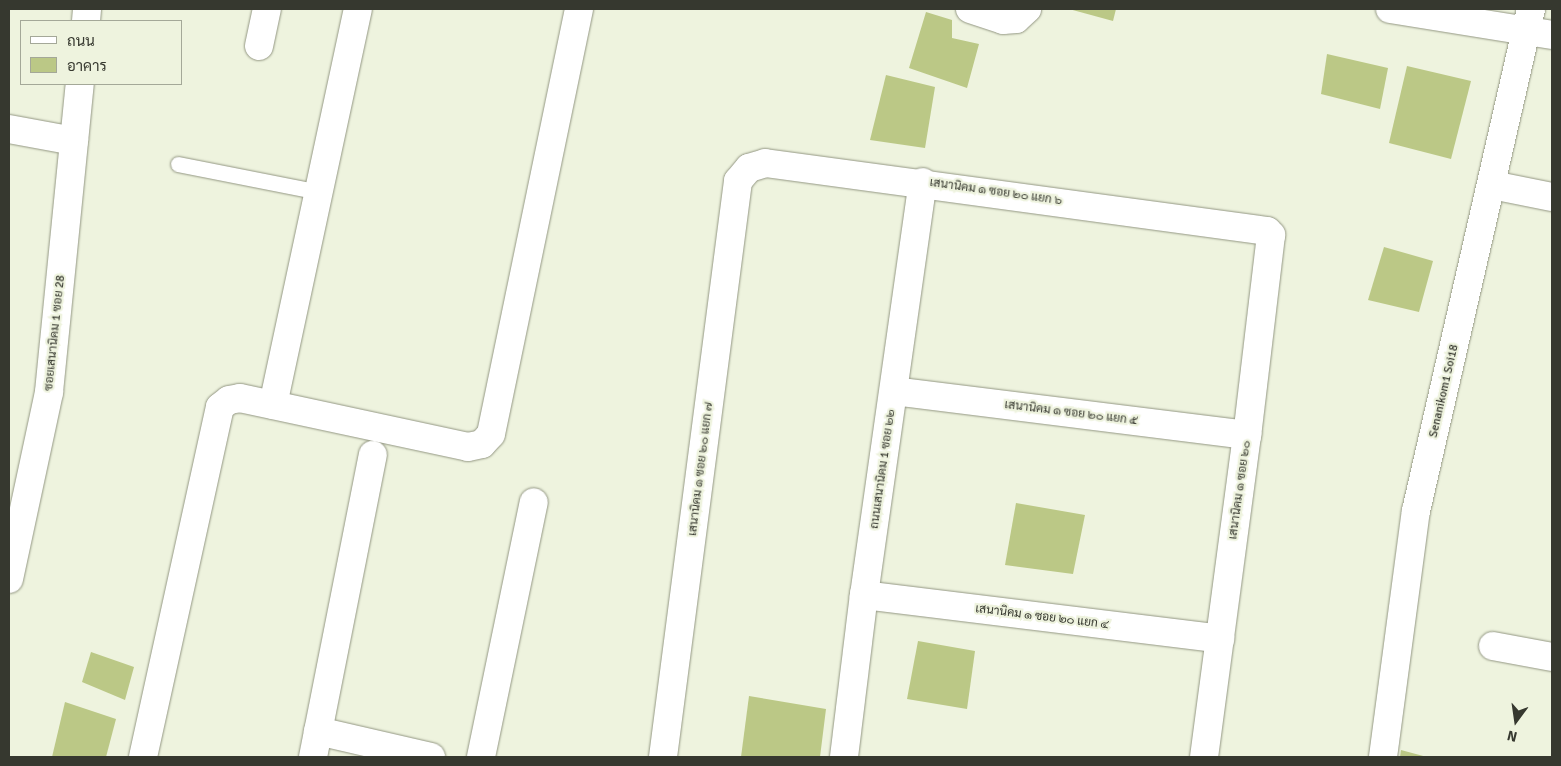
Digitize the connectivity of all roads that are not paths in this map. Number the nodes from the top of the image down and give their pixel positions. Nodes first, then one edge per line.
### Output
1 (267, 9) edge
2 (358, 9) edge
3 (579, 9) edge
4 (970, 9) edge
5 (1027, 9) edge
6 (1390, 9) edge
7 (1537, 25) edge
8 (259, 46) dead end
9 (80, 85) edge
10 (9, 129) edge
11 (74, 141) junction
12 (178, 164) dead end
13 (738, 181) joint
14 (923, 182) junction
15 (1492, 185) junction
16 (319, 192) junction
17 (1552, 197) edge
18 (1261, 228) joint
19 (894, 391) junction
20 (273, 405) junction
21 (1247, 435) junction
22 (373, 455) dead end
23 (534, 502) dead end
24 (9, 579) edge
25 (864, 595) junction
26 (1220, 639) junction
27 (1493, 646) dead end
28 (1552, 657) edge
29 (318, 731) junction
30 (143, 757) edge
31 (313, 757) edge
32 (431, 757) edge
33 (481, 757) edge
34 (663, 757) edge
35 (844, 757) edge
36 (1204, 757) edge
37 (1383, 757) edge

1 - 8 street
2 - 16 street
3 - 20 street
4 - 5 street
6 - 7 street
7 - 15 street, Senanikom1 Soi18
9 - 11 street, ซอยเสนานิคม 1 ซอย 28
10 - 11 street
11 - 24 street, ซอยเสนานิคม 1 ซอย 28
12 - 16 lane
13 - 14 street, เสนานิคม ๑ ซอย ๒๐ แยก ๖
13 - 34 street, เสนานิคม ๑ ซอย ๒๐ แยก ๗
14 - 18 street, เสนานิคม ๑ ซอย ๒๐ แยก ๖
14 - 19 street, ถนนเสนานิคม 1 ซอย ๒๒
15 - 17 street
15 - 37 street, Senanikom1 Soi18
16 - 20 street
18 - 21 street, เสนานิคม ๑ ซอย ๒๐
19 - 21 street, เสนานิคม ๑ ซอย ๒๐ แยก ๕
19 - 25 street, ถนนเสนานิคม 1 ซอย ๒๒
20 - 30 street
21 - 26 street, เสนานิคม ๑ ซอย ๒๐
22 - 29 street
23 - 33 street
25 - 26 street, เสนานิคม ๑ ซอย ๒๐ แยก ๔
25 - 35 street, ถนนเสนานิคม 1 ซอย ๒๒
26 - 36 street, เสนานิคม ๑ ซอย ๒๐
27 - 28 street
29 - 31 street
29 - 32 street

